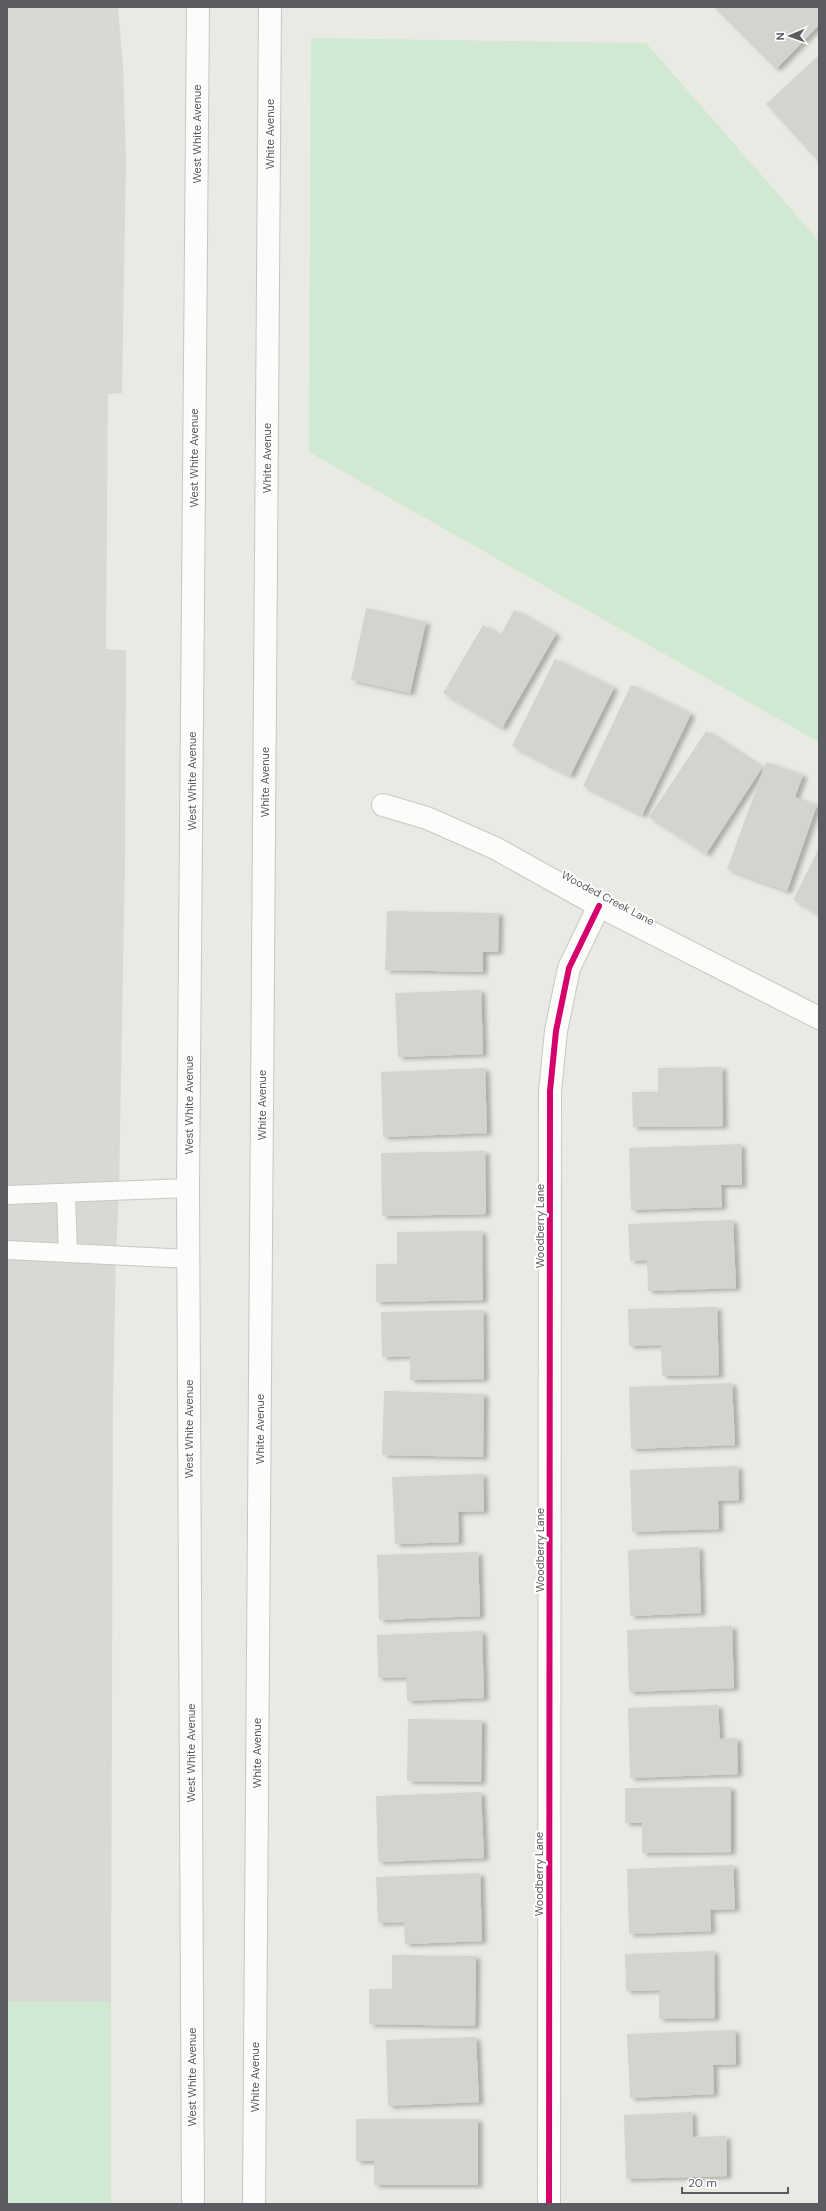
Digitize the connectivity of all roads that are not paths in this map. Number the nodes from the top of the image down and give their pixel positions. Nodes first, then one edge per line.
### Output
1 (198, 7) edge
2 (270, 7) edge
3 (383, 805) dead end
4 (599, 906) junction
5 (819, 1018) edge
6 (188, 1188) junction
7 (66, 1192) junction
8 (7, 1195) edge
9 (7, 1250) edge
10 (68, 1252) junction
11 (189, 1259) junction
12 (193, 2204) edge
13 (254, 2204) edge
14 (549, 2204) edge

1 - 6 main road, West White Avenue
2 - 13 main road, White Avenue
3 - 4 main road, Wooded Creek Lane
4 - 5 main road, Wooded Creek Lane
4 - 14 main road, Woodberry Lane
6 - 7 lane
6 - 11 main road, West White Avenue
7 - 8 lane
7 - 10 lane
9 - 10 lane
10 - 11 lane
11 - 12 main road, West White Avenue

